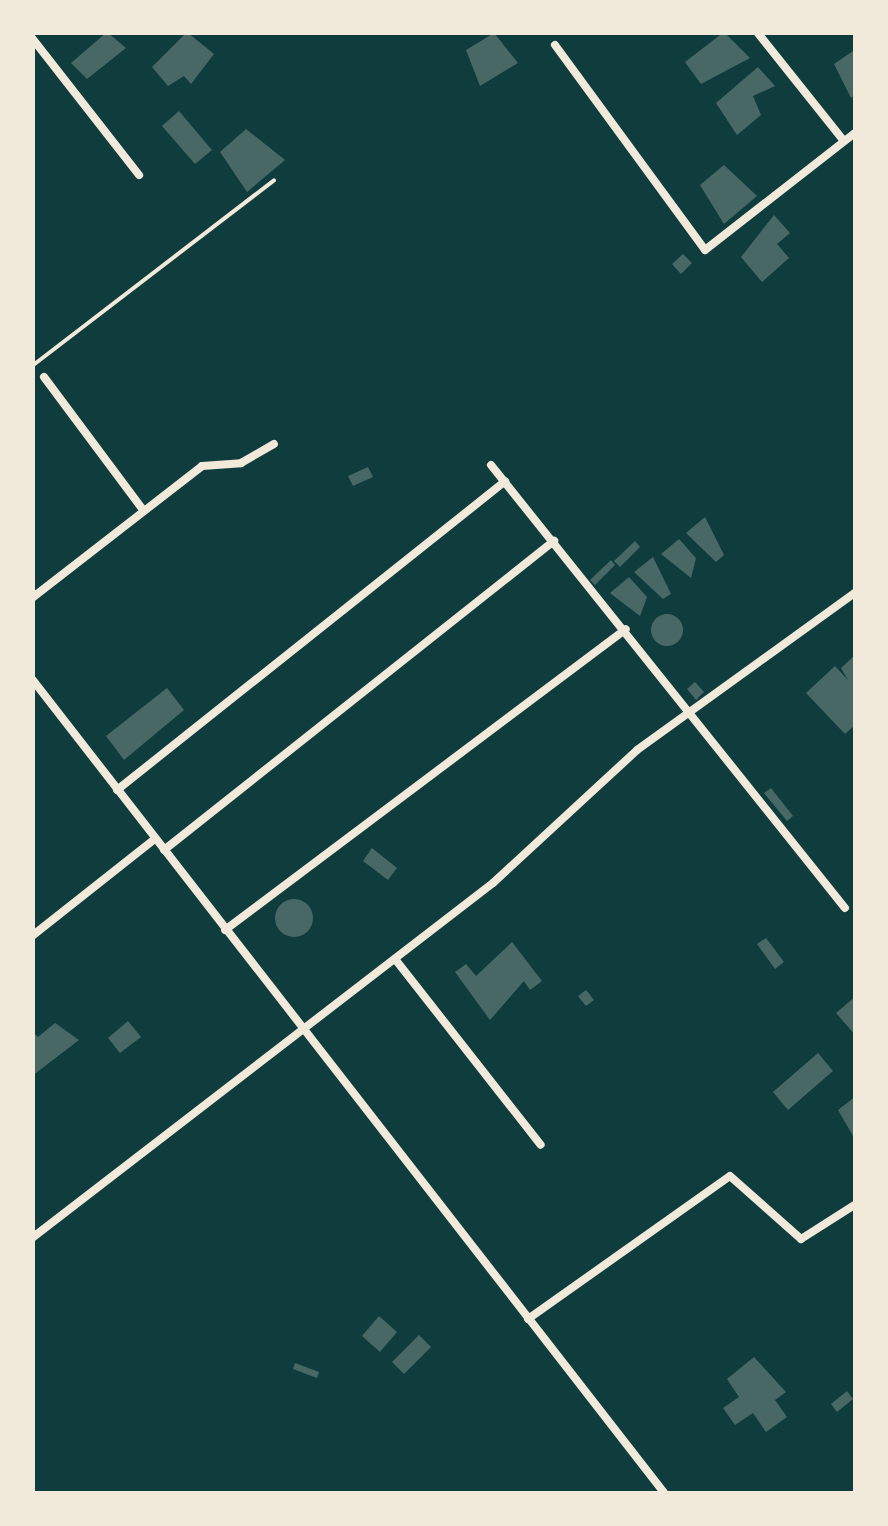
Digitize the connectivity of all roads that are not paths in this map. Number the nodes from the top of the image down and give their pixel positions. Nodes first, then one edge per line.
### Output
1 (757, 32) edge
2 (32, 38) edge
3 (555, 46) dead end
4 (856, 132) edge
5 (844, 141) junction
6 (139, 175) dead end
7 (274, 180) dead end
8 (32, 366) edge
9 (44, 377) dead end
10 (274, 444) dead end
11 (491, 464) dead end
12 (505, 481) junction
13 (144, 511) junction
14 (554, 541) junction
15 (856, 592) edge
16 (32, 598) edge
17 (626, 629) junction
18 (34, 683) edge
19 (691, 710) junction
20 (117, 790) junction
21 (155, 839) junction
22 (164, 850) junction
23 (845, 908) dead end
24 (224, 930) junction
25 (32, 936) edge
26 (395, 959) junction
27 (300, 1029) junction
28 (541, 1145) dead end
29 (856, 1204) edge
30 (32, 1238) edge
31 (528, 1319) junction
32 (665, 1494) edge

1 - 5 street
2 - 6 street
3 - 5 street
4 - 5 street
7 - 8 lane
9 - 13 street
10 - 13 street
11 - 12 street
12 - 14 street
12 - 20 street
13 - 16 street
14 - 17 street
14 - 22 street
15 - 19 street
17 - 19 street
17 - 24 street
18 - 20 street
19 - 23 street
19 - 26 street
20 - 21 street
21 - 22 street
21 - 25 street
22 - 24 street
24 - 27 street
26 - 27 street
26 - 28 street
27 - 30 street
27 - 31 street
29 - 31 street
31 - 32 street

